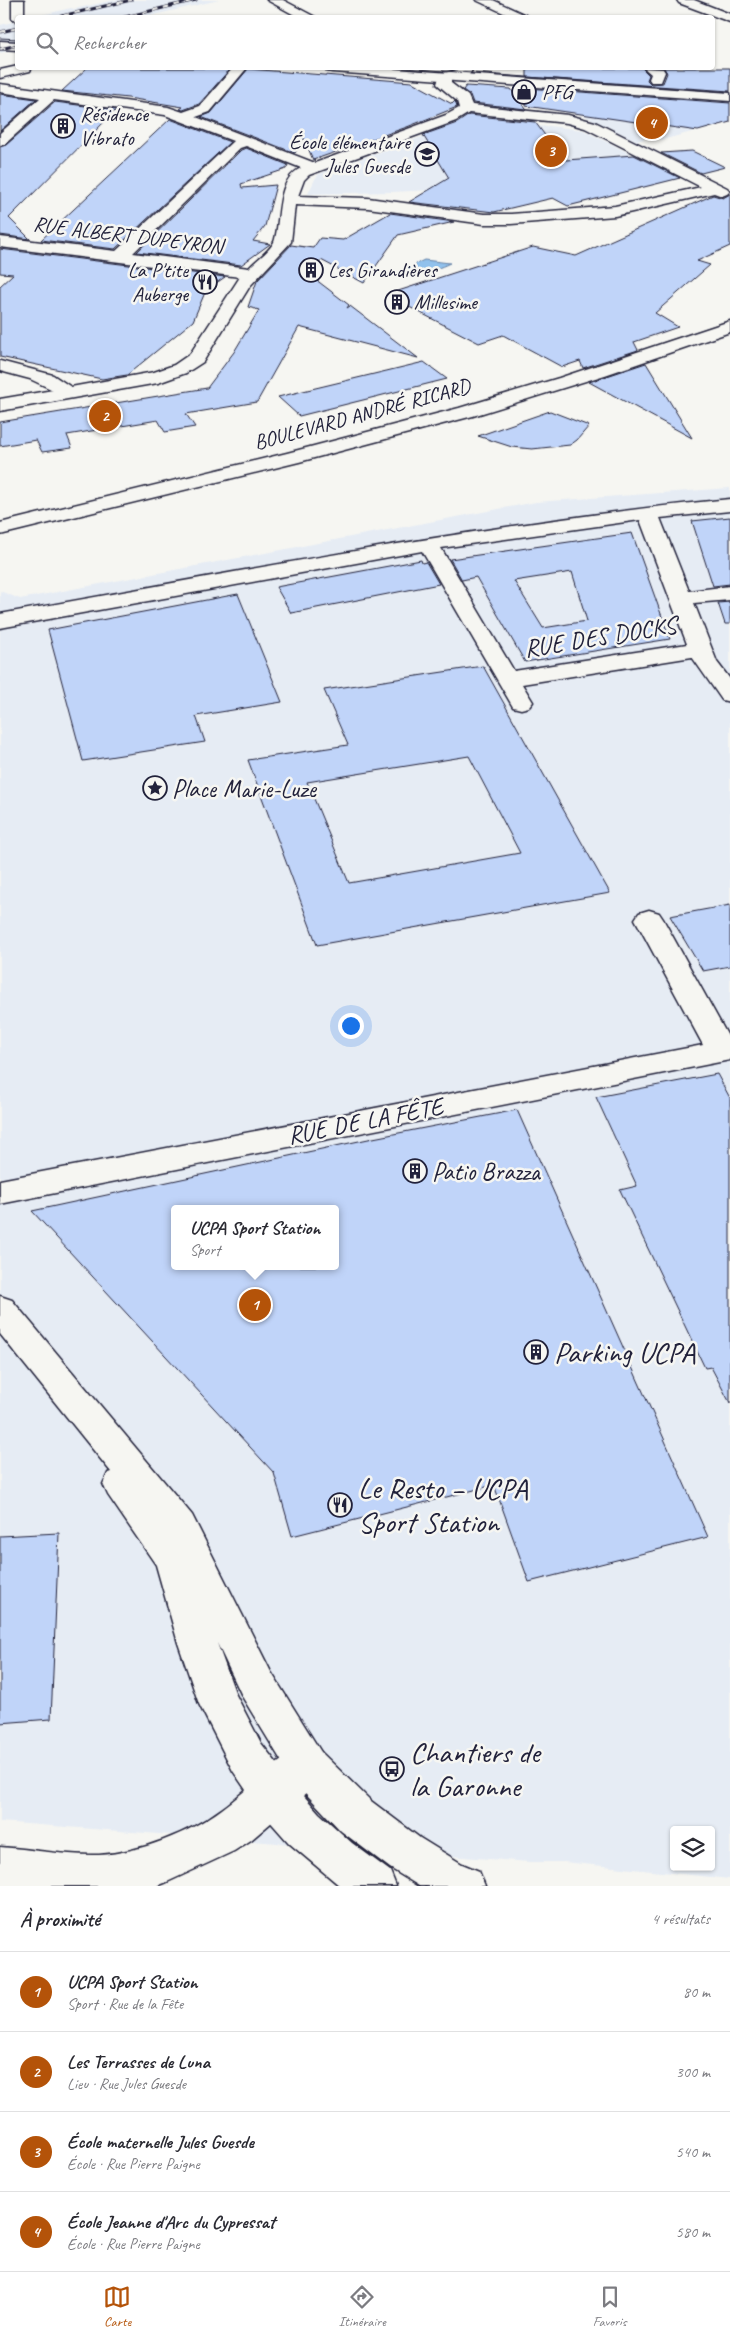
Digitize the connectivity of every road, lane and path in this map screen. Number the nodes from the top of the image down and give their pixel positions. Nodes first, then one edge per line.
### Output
1 (18, 0) edge
2 (273, 0) edge
3 (482, 0) edge
4 (683, 0) edge
5 (18, 15) edge
6 (305, 15) edge
7 (519, 15) edge
8 (730, 18) edge
9 (0, 45) edge
10 (15, 46) edge
11 (17, 70) edge
12 (238, 70) edge
13 (372, 70) edge
14 (465, 70) edge
15 (562, 70) edge
16 (653, 73) edge
17 (0, 74) edge
18 (445, 77) junction
19 (730, 85) edge
20 (0, 88) edge
21 (51, 95) junction
22 (730, 97) edge
23 (466, 109) junction
24 (184, 116) junction
25 (0, 141) edge
26 (247, 141) junction
27 (313, 167) junction
28 (715, 188) junction
29 (730, 195) edge
30 (290, 200) junction
31 (0, 242) edge
32 (121, 256) junction
33 (251, 273) junction
34 (730, 326) edge
35 (0, 366) edge
36 (67, 394) junction
37 (0, 405) edge
38 (730, 505) edge
39 (648, 514) junction
40 (0, 529) edge
41 (428, 544) junction
42 (730, 593) edge
43 (681, 598) junction
44 (0, 621) edge
45 (701, 649) junction
46 (507, 679) junction
47 (730, 695) edge
48 (521, 702) dead end
49 (649, 919) dead end
50 (726, 1050) edge
51 (0, 1192) edge
52 (0, 1310) edge
53 (0, 1336) edge
54 (307, 1766) junction
55 (274, 1794) junction
56 (0, 1868) edge
57 (375, 1886) edge
58 (464, 1886) edge

1 - 5 street
2 - 6 street
3 - 7 street
4 - 8 street
9 - 10 street
11 - 17 street
12 - 24 street
13 - 18 street
14 - 18 street
15 - 16 street
16 - 19 street
18 - 22 street
18 - 23 street
20 - 21 street
21 - 24 street
21 - 25 street
23 - 27 street
23 - 28 street
24 - 26 street
26 - 27 street
26 - 32 street
27 - 30 street
28 - 29 street
28 - 30 street
30 - 33 street
31 - 32 street, RUE ALBERT DUPEYRON
32 - 33 street, RUE ALBERT DUPEYRON
33 - 36 street
34 - 40 street, BOULEVARD ANDRÉ RICARD
35 - 36 street
36 - 37 street
38 - 39 street
39 - 41 street
39 - 43 street
41 - 44 street
41 - 46 street
42 - 43 street
43 - 45 street
45 - 46 street, RUE DES DOCKS
45 - 47 street
46 - 48 street
49 - 50 street
50 - 51 street, RUE DE LA FÊTE
52 - 54 street
53 - 55 street
54 - 55 street
54 - 58 street
55 - 56 street
55 - 57 street

